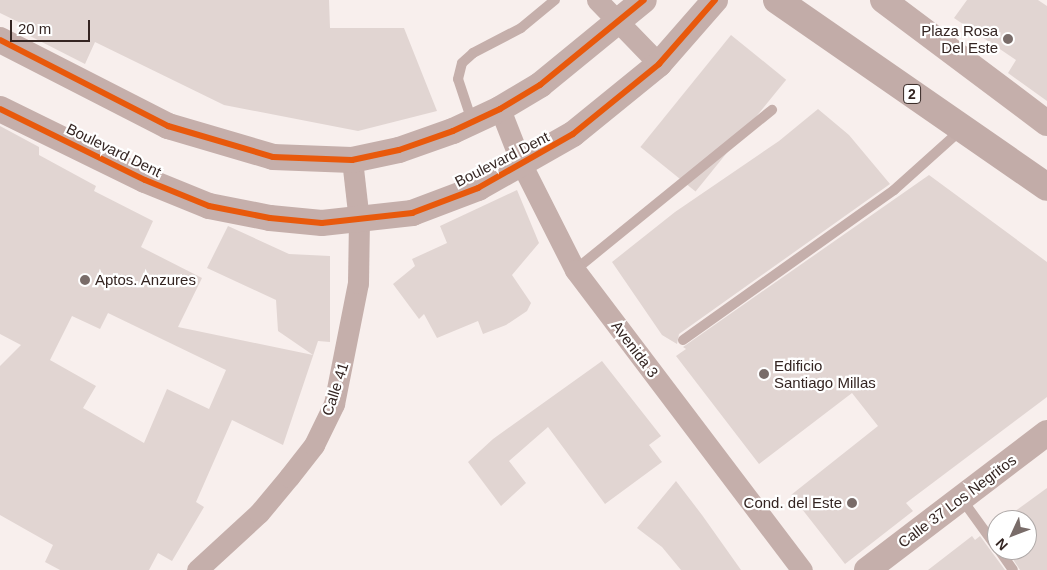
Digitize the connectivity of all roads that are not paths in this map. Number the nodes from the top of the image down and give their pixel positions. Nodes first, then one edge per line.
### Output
1 (555, 0) edge
2 (597, 0) edge
3 (644, 0) edge
4 (714, 0) edge
5 (778, 0) edge
6 (883, 0) edge
7 (617, 21) junction
8 (0, 40) edge
9 (658, 64) junction
10 (0, 109) edge
11 (500, 109) junction
12 (772, 110) dead end
13 (472, 122) junction
14 (1047, 123) edge
15 (963, 129) junction
16 (352, 160) junction
17 (522, 165) junction
18 (1047, 187) edge
19 (358, 221) junction
20 (575, 270) junction
21 (683, 340) dead end
22 (1047, 433) edge
23 (961, 498) junction
24 (987, 534) edge
25 (197, 570) edge
26 (802, 570) edge
27 (867, 570) edge

1 - 13 lane
2 - 7 street
3 - 7 street
4 - 9 street, Boulevard Dent
5 - 15 highway, 2
6 - 14 street
7 - 9 street
7 - 11 street
8 - 16 street
9 - 17 street, Boulevard Dent
10 - 19 street, Boulevard Dent
11 - 13 street
11 - 17 street, Avenida 3
12 - 20 lane
13 - 16 street
15 - 18 highway, 2
15 - 21 lane
16 - 19 street, Calle 41
17 - 19 street, Boulevard Dent
17 - 20 street, Avenida 3
19 - 25 street, Calle 41
20 - 26 street, Avenida 3
22 - 23 street, Calle 37 Los Negritos
23 - 24 lane
23 - 27 street, Calle 37 Los Negritos

